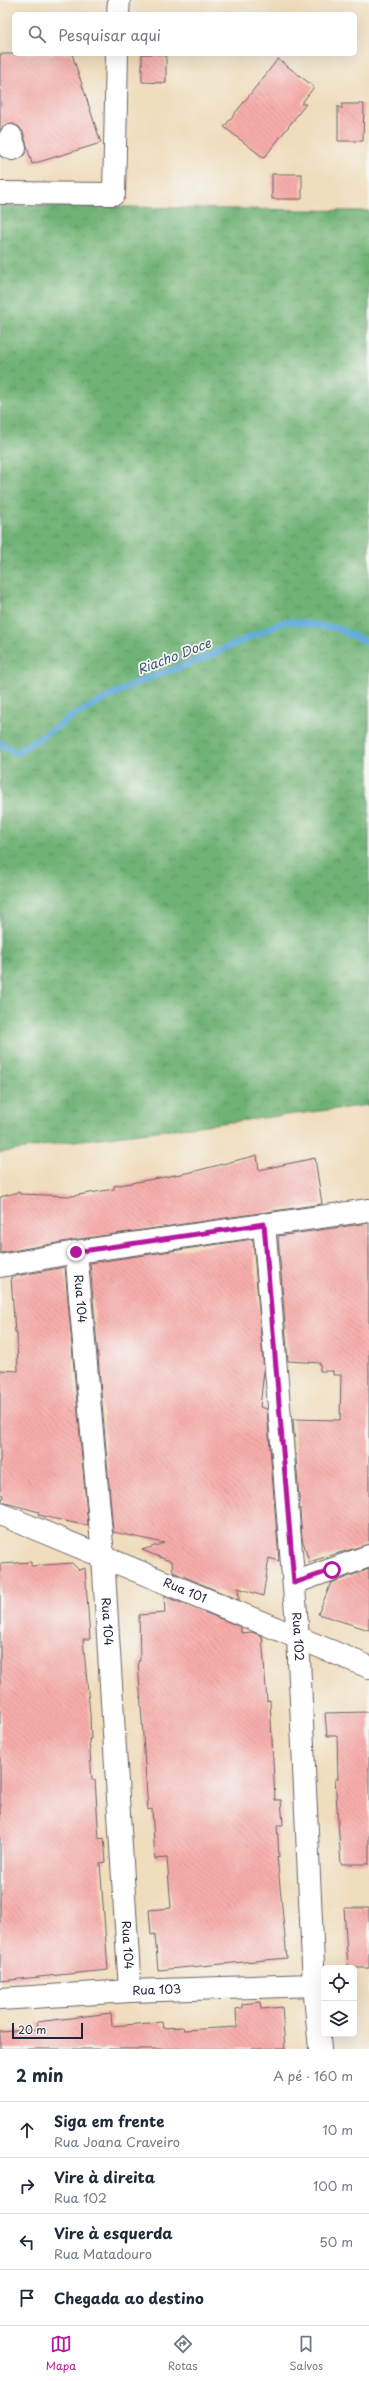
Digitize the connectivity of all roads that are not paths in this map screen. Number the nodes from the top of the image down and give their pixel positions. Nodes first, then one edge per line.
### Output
1 (119, 0) edge
2 (118, 12) edge
3 (118, 56) edge
4 (0, 193) edge
5 (369, 1210) edge
6 (264, 1224) junction
7 (76, 1252) junction
8 (0, 1266) edge
9 (0, 1514) edge
10 (103, 1556) junction
11 (369, 1556) edge
12 (294, 1583) junction
13 (298, 1637) junction
14 (369, 1667) edge
15 (314, 1985) junction
16 (130, 1991) junction
17 (0, 1999) edge
18 (320, 2049) edge

1 - 2 street
3 - 4 street
5 - 6 street
6 - 7 street
6 - 12 street, Rua 102
7 - 8 street
7 - 10 street, Rua 104
9 - 10 street, Rua 101
10 - 13 street, Rua 101
10 - 16 street, Rua 104
11 - 12 street
12 - 13 street, Rua 102
13 - 14 street, Rua 101
13 - 15 street, Rua 102
15 - 16 street, Rua 103
15 - 18 street, Rua 102
16 - 17 street, Rua 103

